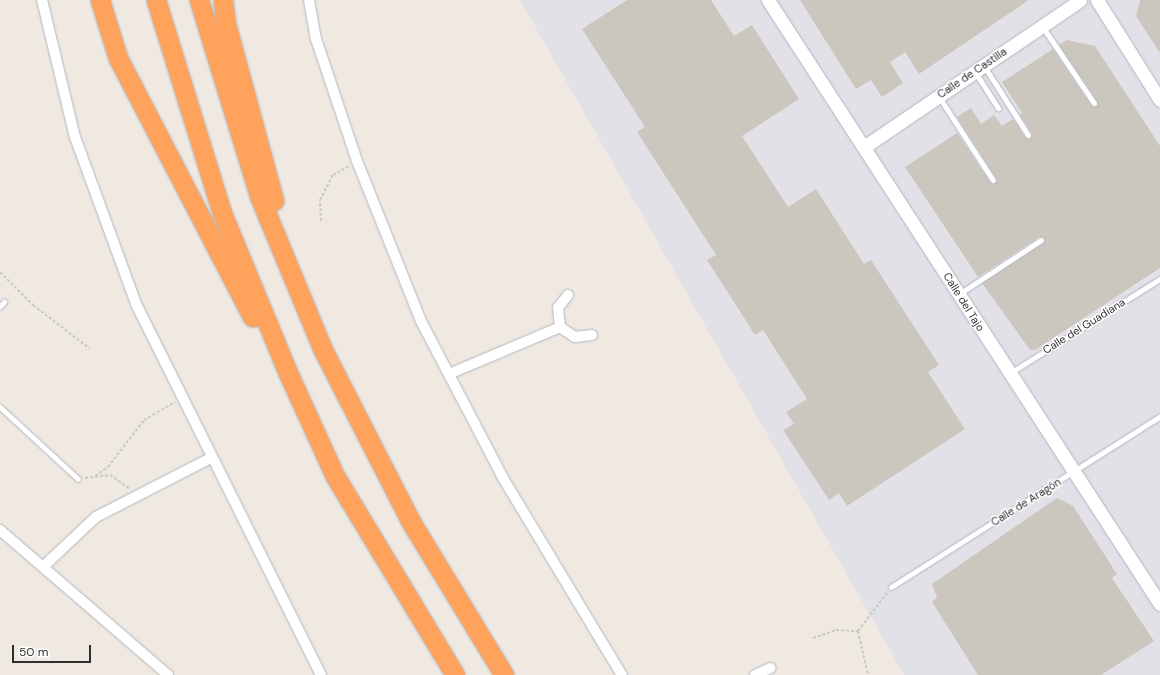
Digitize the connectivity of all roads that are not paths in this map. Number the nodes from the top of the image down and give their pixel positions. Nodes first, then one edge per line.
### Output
1 (42, 0) edge
2 (100, 0) edge
3 (156, 0) edge
4 (198, 0) edge
5 (223, 0) edge
6 (309, 0) edge
7 (768, 0) edge
8 (1080, 0) edge
9 (1098, 0) edge
10 (1042, 26) junction
11 (979, 68) junction
12 (938, 96) junction
13 (1160, 100) edge
14 (1094, 104) dead end
15 (998, 108) dead end
16 (1028, 136) dead end
17 (864, 147) junction
18 (993, 180) dead end
19 (1041, 240) dead end
20 (1160, 279) edge
21 (959, 294) junction
22 (568, 295) dead end
23 (560, 327) junction
24 (592, 335) dead end
25 (449, 374) junction
26 (1009, 374) junction
27 (0, 407) edge
28 (1160, 416) edge
29 (212, 458) junction
30 (1073, 472) junction
31 (335, 476) junction
32 (78, 479) road end
33 (411, 522) junction
34 (0, 530) edge
35 (45, 565) junction
36 (891, 587) road end
37 (1160, 604) edge
38 (771, 668) dead end
39 (168, 675) edge
40 (321, 675) edge
41 (455, 675) edge
42 (504, 675) edge
43 (622, 675) edge
44 (755, 675) edge

1 - 29 street
2 - 31 highway
3 - 31 highway
4 - 33 highway
5 - 33 highway
6 - 25 street
7 - 17 street, Calle del Tajo
8 - 10 street, Calle de Castilla
9 - 13 street
10 - 11 street, Calle de Castilla
10 - 14 lane
11 - 12 street, Calle de Castilla
11 - 15 lane
11 - 16 lane
12 - 17 street, Calle de Castilla
12 - 18 lane
17 - 21 street, Calle del Tajo
19 - 21 lane
20 - 26 lane, Calle del Guadiana
21 - 26 street, Calle del Tajo
22 - 23 street
23 - 24 street
23 - 25 street
25 - 43 street
26 - 30 street, Calle del Tajo
27 - 32 lane
28 - 30 lane, Calle de Aragón
29 - 35 street
29 - 40 street
30 - 36 lane, Calle de Aragón
30 - 37 street, Calle del Tajo
31 - 41 highway
33 - 42 highway
34 - 35 street
35 - 39 street
38 - 44 street

